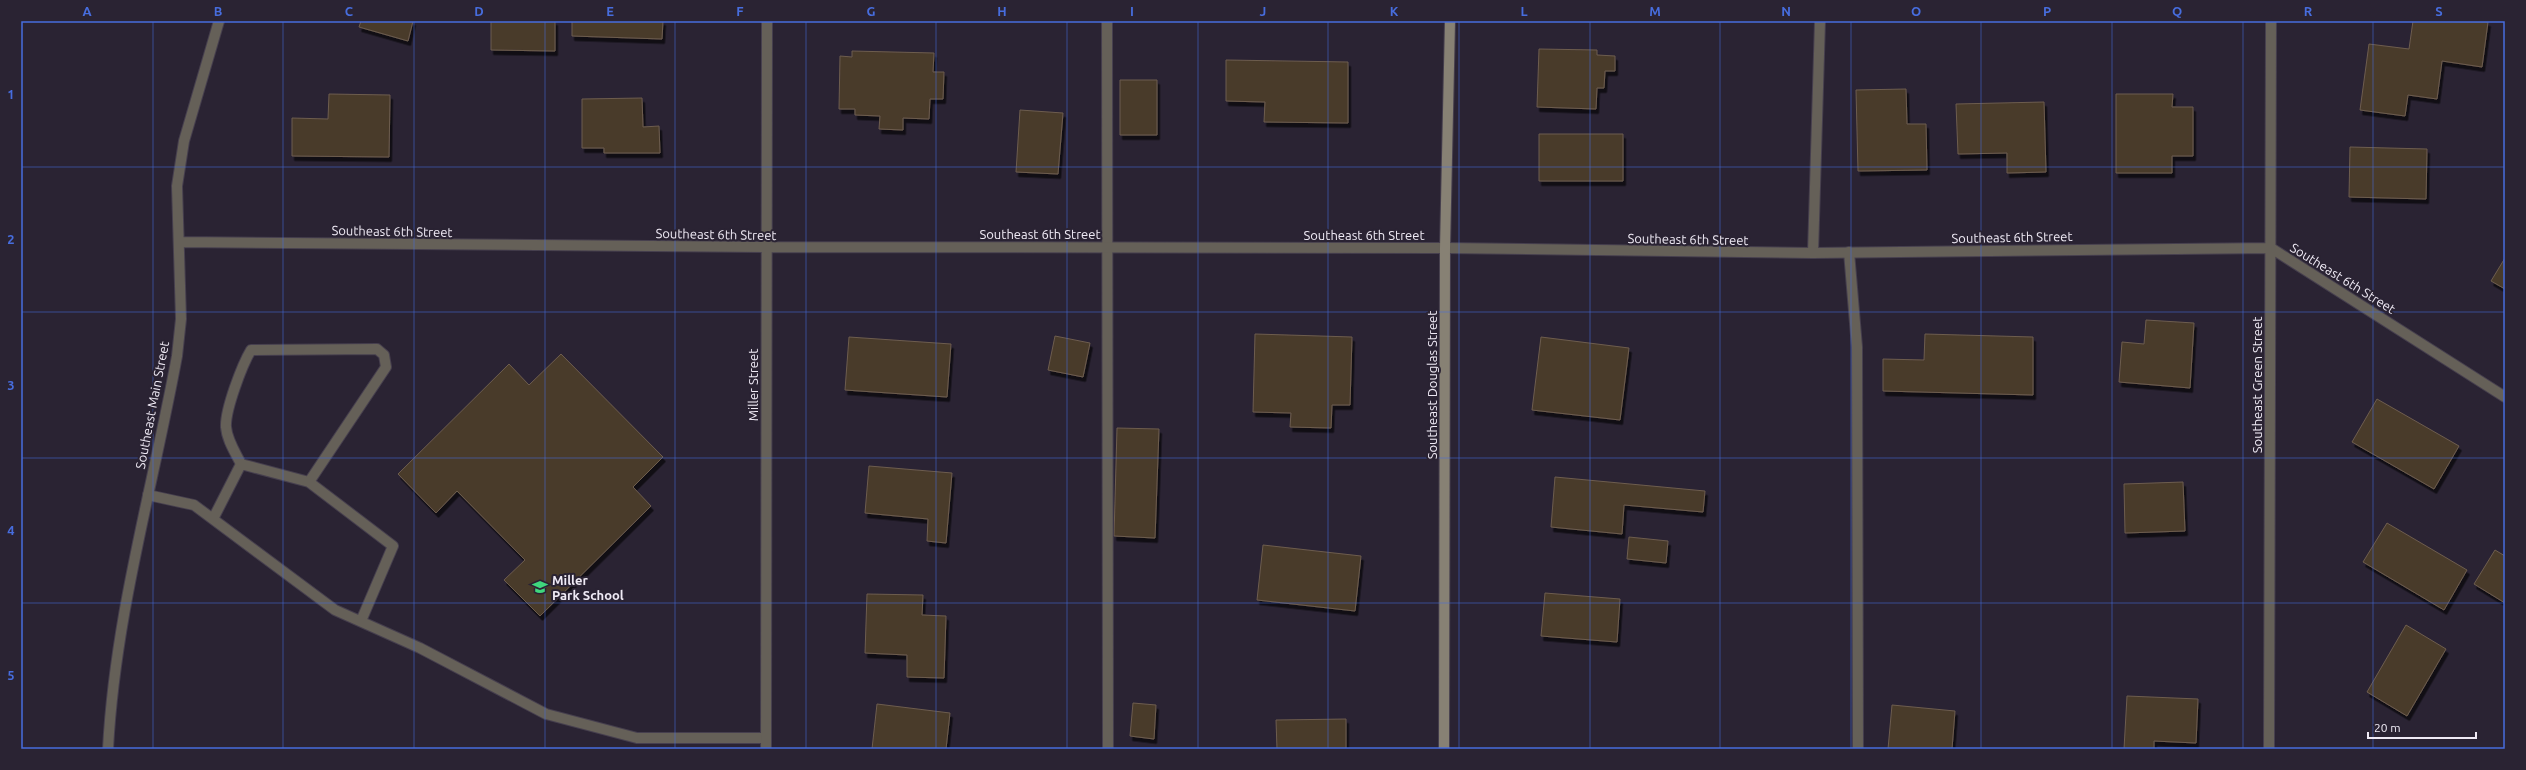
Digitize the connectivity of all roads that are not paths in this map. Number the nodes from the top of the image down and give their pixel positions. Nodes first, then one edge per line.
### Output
1 (219, 21) edge
2 (767, 21) edge
3 (1107, 21) edge
4 (1450, 21) edge
5 (1820, 21) edge
6 (2271, 21) edge
7 (180, 242) junction
8 (765, 247) junction
9 (1106, 247) junction
10 (1445, 248) junction
11 (2271, 248) junction
12 (1849, 252) junction
13 (1813, 253) junction
14 (2505, 397) edge
15 (241, 464) junction
16 (309, 482) junction
17 (148, 495) junction
18 (213, 519) junction
19 (361, 621) junction
20 (766, 738) junction
21 (108, 749) edge
22 (766, 749) edge
23 (1108, 749) edge
24 (1444, 749) edge
25 (1858, 749) edge
26 (2269, 749) edge

1 - 7 street, Southeast Main Street
2 - 8 street, Miller Street
3 - 9 street
4 - 10 street, Southeast Douglas Street
5 - 13 street
6 - 11 street, Southeast Green Street
7 - 8 street, Southeast 6th Street
7 - 17 street, Southeast Main Street
8 - 9 street, Southeast 6th Street
8 - 20 street, Miller Street
9 - 10 street, Southeast 6th Street
9 - 23 street
10 - 13 street, Southeast 6th Street
10 - 24 street, Southeast Douglas Street
11 - 12 street, Southeast 6th Street
11 - 14 street, Southeast 6th Street
11 - 26 street, Southeast Green Street
12 - 13 street, Southeast 6th Street
12 - 25 street
15 - 16 street
15 - 16 street
15 - 18 street
16 - 19 street
17 - 18 street
17 - 21 street, Southeast Main Street
18 - 19 street
19 - 20 street
20 - 22 street, Miller Street

